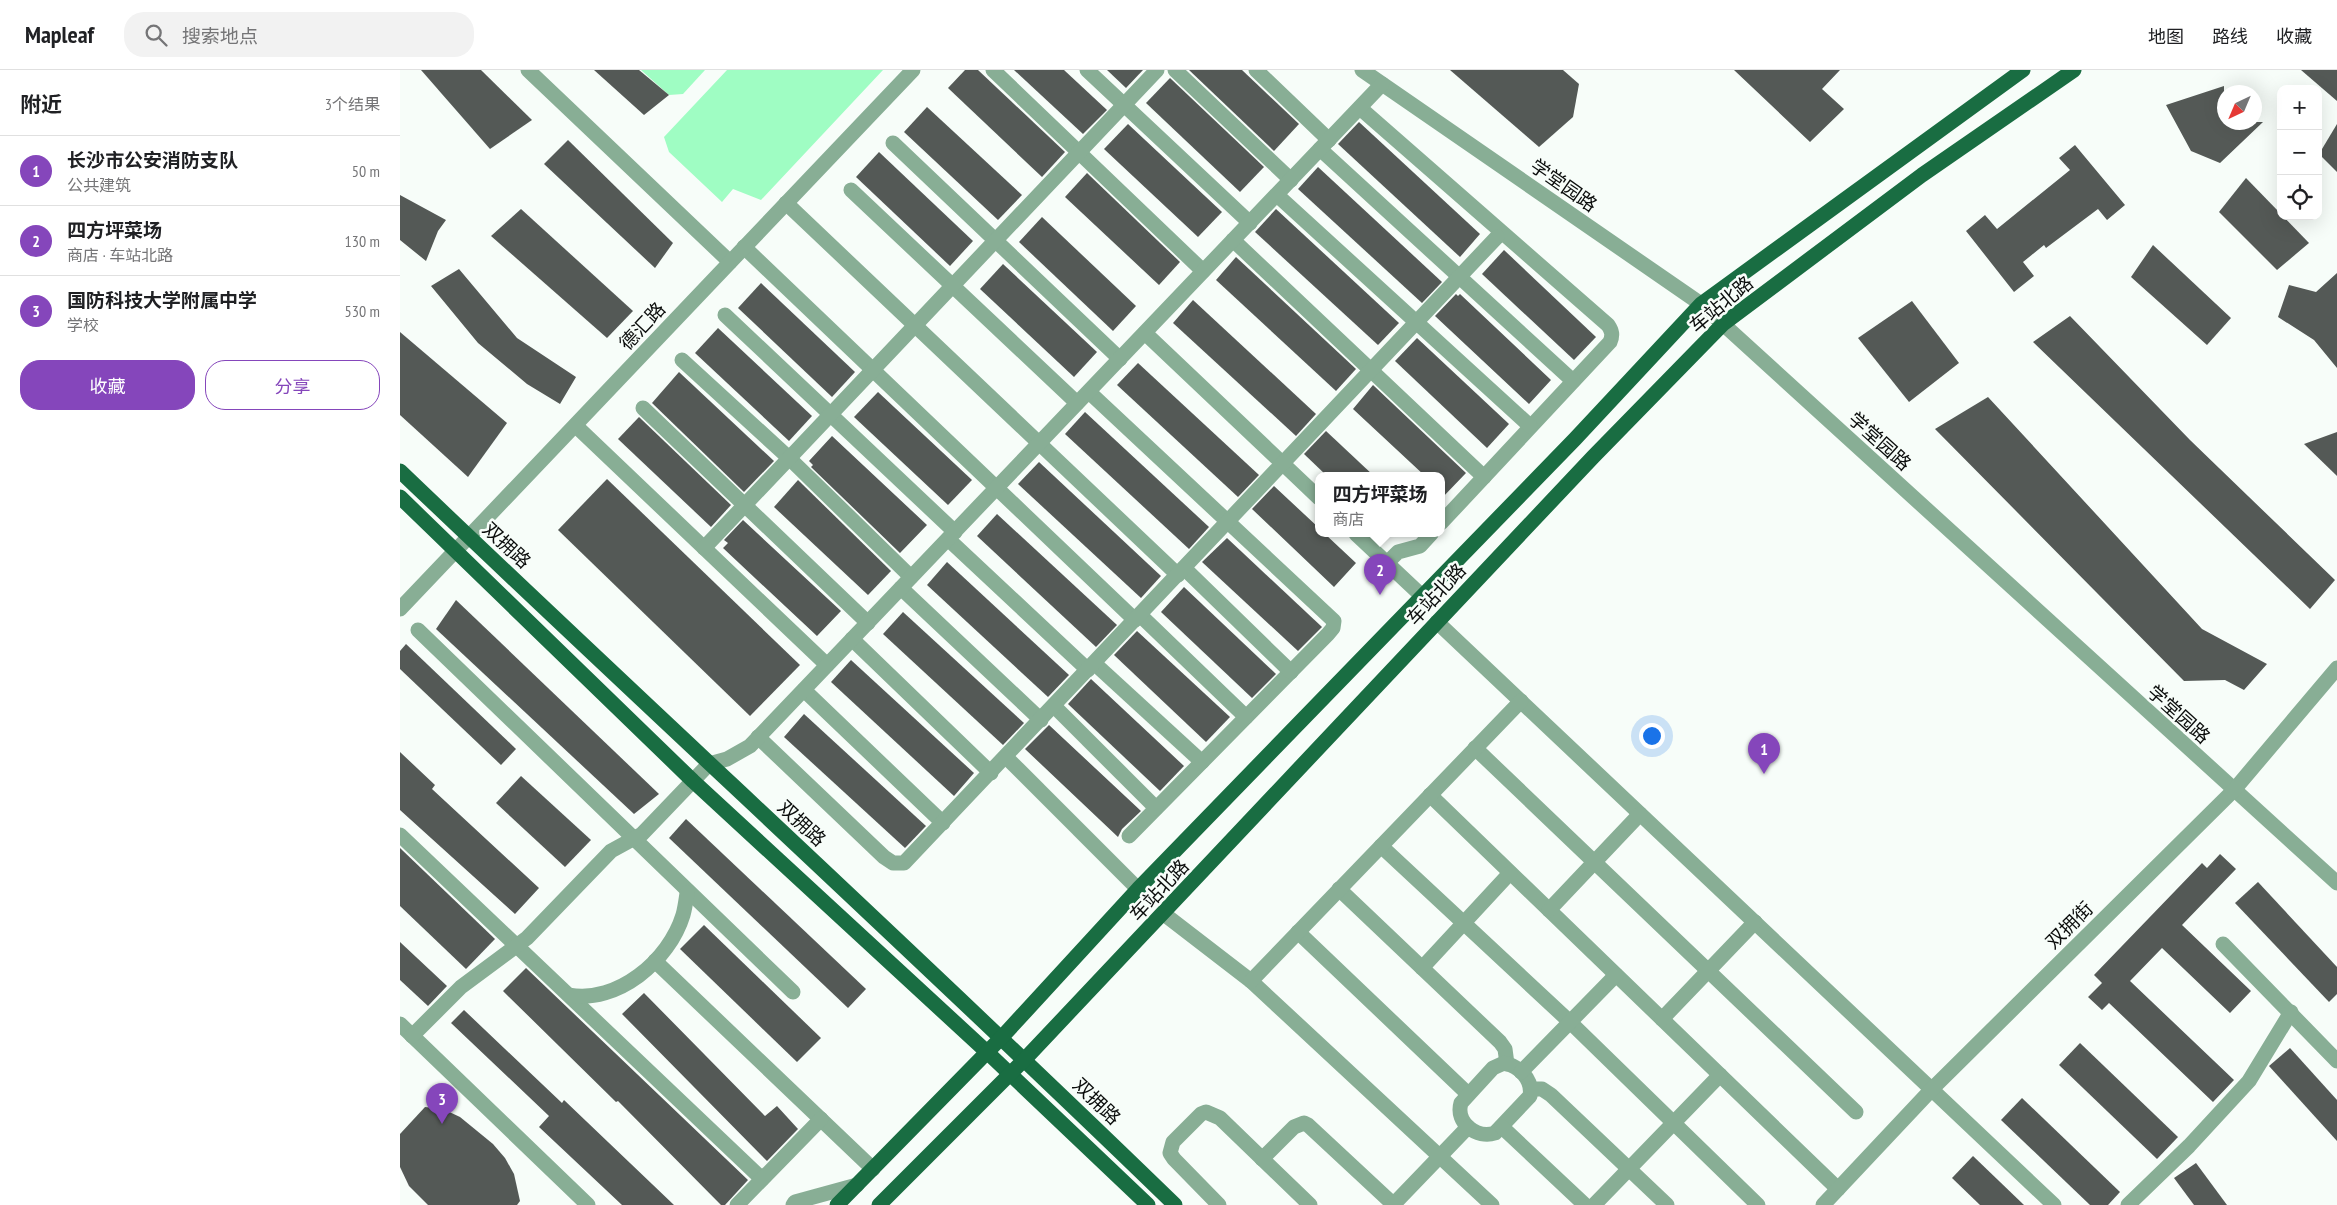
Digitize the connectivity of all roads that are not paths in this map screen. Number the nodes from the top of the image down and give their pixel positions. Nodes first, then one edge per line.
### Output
1 (528, 70) edge
2 (913, 70) edge
3 (993, 70) edge
4 (1087, 70) edge
5 (1157, 70) edge
6 (1175, 70) edge
7 (1256, 70) edge
8 (1362, 70) edge
9 (2023, 70) edge
10 (2074, 70) edge
11 (1382, 84) junction
12 (1124, 105) junction
13 (1360, 108) junction
14 (892, 143) dead end
15 (1324, 145) junction
16 (1079, 152) junction
17 (1291, 180) junction
18 (851, 190) dead end
19 (1277, 195) junction
20 (786, 203) junction
21 (1250, 223) junction
22 (1497, 237) dead end
23 (1233, 240) junction
24 (995, 241) junction
25 (744, 247) junction
26 (730, 262) junction
27 (1204, 271) junction
28 (1459, 277) junction
29 (953, 286) junction
30 (1701, 304) junction
31 (725, 315) dead end
32 (1416, 323) junction
33 (1722, 324) junction
34 (915, 325) junction
35 (1145, 333) junction
36 (1120, 359) junction
37 (682, 360) dead end
38 (873, 370) junction
39 (1371, 371) junction
40 (1573, 381) junction
41 (1088, 392) junction
42 (1077, 403) junction
43 (644, 408) dead end
44 (830, 415) junction
45 (576, 426) junction
46 (1530, 426) junction
47 (1039, 443) junction
48 (789, 458) junction
49 (1283, 464) junction
50 (400, 471) edge
51 (1484, 477) junction
52 (996, 488) junction
53 (1315, 494) edge
54 (400, 497) edge
55 (745, 505) junction
56 (1445, 519) edge
57 (1228, 521) junction
58 (951, 535) junction
59 (469, 536) junction
60 (1359, 537) edge
61 (1428, 537) edge
62 (704, 548) junction
63 (456, 550) junction
64 (1387, 564) junction
65 (1181, 571) junction
66 (906, 582) junction
67 (1422, 596) junction
68 (400, 609) edge
69 (1138, 617) junction
70 (1437, 622) junction
71 (868, 623) junction
72 (418, 630) dead end
73 (852, 639) junction
74 (827, 665) junction
75 (1091, 667) junction
76 (2337, 668) edge
77 (1291, 672) junction
78 (804, 690) junction
79 (1521, 701) junction
80 (1054, 706) junction
81 (1246, 717) junction
82 (1041, 720) junction
83 (758, 737) junction
84 (1475, 748) junction
85 (1006, 757) junction
86 (1202, 762) junction
87 (709, 764) junction
88 (991, 772) junction
89 (693, 781) junction
90 (2234, 790) junction
91 (1430, 796) junction
92 (1156, 808) junction
93 (1640, 814) junction
94 (943, 823) junction
95 (400, 835) edge
96 (1129, 836) dead end
97 (633, 839) junction
98 (1381, 846) junction
99 (1595, 861) junction
100 (1510, 872) junction
101 (2337, 883) edge
102 (1138, 889) junction
103 (1339, 889) junction
104 (687, 893) junction
105 (1549, 910) junction
106 (1164, 914) junction
107 (1755, 922) junction
108 (1463, 923) junction
109 (1298, 932) junction
110 (2223, 944) dead end
111 (517, 945) junction
112 (655, 961) junction
113 (1422, 968) junction
114 (1708, 970) junction
115 (1616, 975) junction
116 (1251, 981) junction
117 (793, 992) dead end
118 (569, 995) junction
119 (2291, 1012) junction
120 (1662, 1019) junction
121 (1570, 1022) junction
122 (400, 1024) edge
123 (412, 1036) junction
124 (1002, 1037) junction
125 (988, 1053) junction
126 (1025, 1059) junction
127 (2337, 1061) edge
128 (1507, 1064) junction
129 (1522, 1072) junction
130 (1009, 1074) junction
131 (1720, 1074) junction
132 (1932, 1089) junction
133 (1531, 1090) junction
134 (1468, 1094) junction
135 (1856, 1112) dead end
136 (821, 1119) junction
137 (1673, 1123) junction
138 (1468, 1127) junction
139 (1502, 1127) junction
140 (1440, 1156) junction
141 (1262, 1159) junction
142 (873, 1169) junction
143 (1629, 1169) junction
144 (762, 1179) junction
145 (857, 1185) junction
146 (1838, 1189) junction
147 (588, 1205) edge
148 (737, 1205) edge
149 (793, 1205) edge
150 (837, 1205) edge
151 (879, 1205) edge
152 (1148, 1205) edge
153 (1175, 1205) edge
154 (1219, 1205) edge
155 (1310, 1205) edge
156 (1393, 1205) edge
157 (1492, 1205) edge
158 (1584, 1205) edge
159 (1594, 1205) edge
160 (1667, 1205) edge
161 (1758, 1205) edge
162 (1823, 1205) edge
163 (2054, 1205) edge
164 (2128, 1205) edge

1 - 26 street
2 - 20 street, 德汇路
3 - 16 street
4 - 12 street
5 - 12 street
6 - 17 street
7 - 15 street
8 - 11 street, 学堂园路
9 - 30 main road, 车站北路
10 - 33 main road, 车站北路
11 - 13 street
11 - 30 street, 学堂园路
12 - 16 street
12 - 21 street
13 - 15 street
13 - 40 street
14 - 24 street
15 - 17 street
15 - 28 street
16 - 24 street
16 - 27 street
17 - 19 street
18 - 29 street
19 - 21 street
19 - 32 street
20 - 25 street, 德汇路
20 - 34 street
21 - 23 street
22 - 28 street
23 - 27 street
23 - 39 street
24 - 29 street
24 - 36 street
25 - 26 street, 德汇路
25 - 38 street
26 - 45 street, 德汇路
27 - 35 street
28 - 32 street
28 - 40 street
29 - 34 street
29 - 42 street
30 - 33 street, 学堂园路
30 - 67 main road, 车站北路
31 - 44 street
32 - 39 street
32 - 46 street
33 - 70 main road, 车站北路
33 - 90 street, 学堂园路
34 - 38 street
34 - 47 street
35 - 36 street
35 - 49 street
36 - 41 street
37 - 48 street
38 - 44 street
38 - 52 street
39 - 49 street
39 - 51 street
40 - 46 street
41 - 42 street
41 - 57 street
42 - 47 street
43 - 55 street
44 - 48 street
44 - 58 street
45 - 59 street, 德汇路
45 - 62 street
46 - 51 street
47 - 52 street
47 - 65 street
48 - 55 street
48 - 66 street
49 - 53 street
49 - 57 street
50 - 59 main road, 双拥路
51 - 56 street
52 - 58 street
52 - 69 street
54 - 63 main road, 双拥路
55 - 62 street
55 - 71 street
57 - 65 street
57 - 77 street
58 - 66 street
58 - 75 street
59 - 63 street, 德汇路
59 - 87 main road, 双拥路
60 - 64 street
61 - 64 street
62 - 74 street
63 - 68 street, 德汇路
63 - 89 main road, 双拥路
64 - 67 street
65 - 69 street
65 - 77 street
66 - 71 street
66 - 82 street
67 - 102 main road, 车站北路
69 - 75 street
69 - 81 street
70 - 79 street
70 - 106 main road, 车站北路
71 - 73 street
72 - 97 street
73 - 74 street
73 - 88 street
74 - 78 street
75 - 80 street
75 - 86 street
76 - 90 street, 双拥街
77 - 81 street
78 - 83 street
78 - 94 street
79 - 84 street
79 - 93 street
80 - 82 street
80 - 92 street
81 - 86 street
82 - 85 street
83 - 87 street
83 - 94 street
84 - 91 street
84 - 99 street
85 - 88 street
85 - 102 street
86 - 92 street
87 - 89 street
87 - 124 main road, 双拥路
88 - 94 street
89 - 97 street
89 - 125 main road, 双拥路
90 - 101 street, 学堂园路
90 - 132 street, 双拥街
91 - 98 street
91 - 100 street
92 - 96 street
93 - 99 street
93 - 107 street
95 - 111 street
97 - 104 street
97 - 111 street
98 - 103 street
98 - 108 street
99 - 105 street
99 - 114 street
100 - 105 street
100 - 108 street
102 - 124 main road, 车站北路
103 - 109 street
103 - 113 street
104 - 112 street
104 - 117 street
105 - 115 street
106 - 116 street
106 - 126 main road, 车站北路
107 - 114 street
107 - 132 street
108 - 113 street
108 - 121 street
109 - 116 street
109 - 134 street
110 - 119 street
111 - 118 street
111 - 123 street
112 - 118 street
112 - 136 street
113 - 128 street
114 - 120 street
114 - 135 street
115 - 120 street
115 - 121 street
116 - 140 street
118 - 144 street
119 - 127 street
119 - 164 street
120 - 131 street
121 - 129 street
121 - 137 street
122 - 123 street
123 - 147 street
124 - 125 main road, 车站北路
124 - 126 main road, 双拥路
125 - 130 main road, 双拥路
125 - 142 main road, 车站北路
126 - 130 main road, 车站北路
126 - 153 main road, 双拥路
128 - 129 street
128 - 134 street
129 - 133 street
130 - 151 main road, 车站北路
130 - 152 main road, 双拥路
131 - 137 street
131 - 146 street
132 - 146 street, 双拥街
132 - 163 street
133 - 139 street
133 - 143 street
134 - 138 street
136 - 142 street
136 - 144 street
137 - 143 street
137 - 161 street
138 - 139 street
138 - 140 street
139 - 158 street
140 - 156 street
140 - 157 street
141 - 154 street
141 - 155 street
141 - 156 street
142 - 145 main road, 车站北路
143 - 159 street
143 - 160 street
144 - 148 street
145 - 149 street
145 - 150 main road, 车站北路
146 - 162 street, 双拥街

